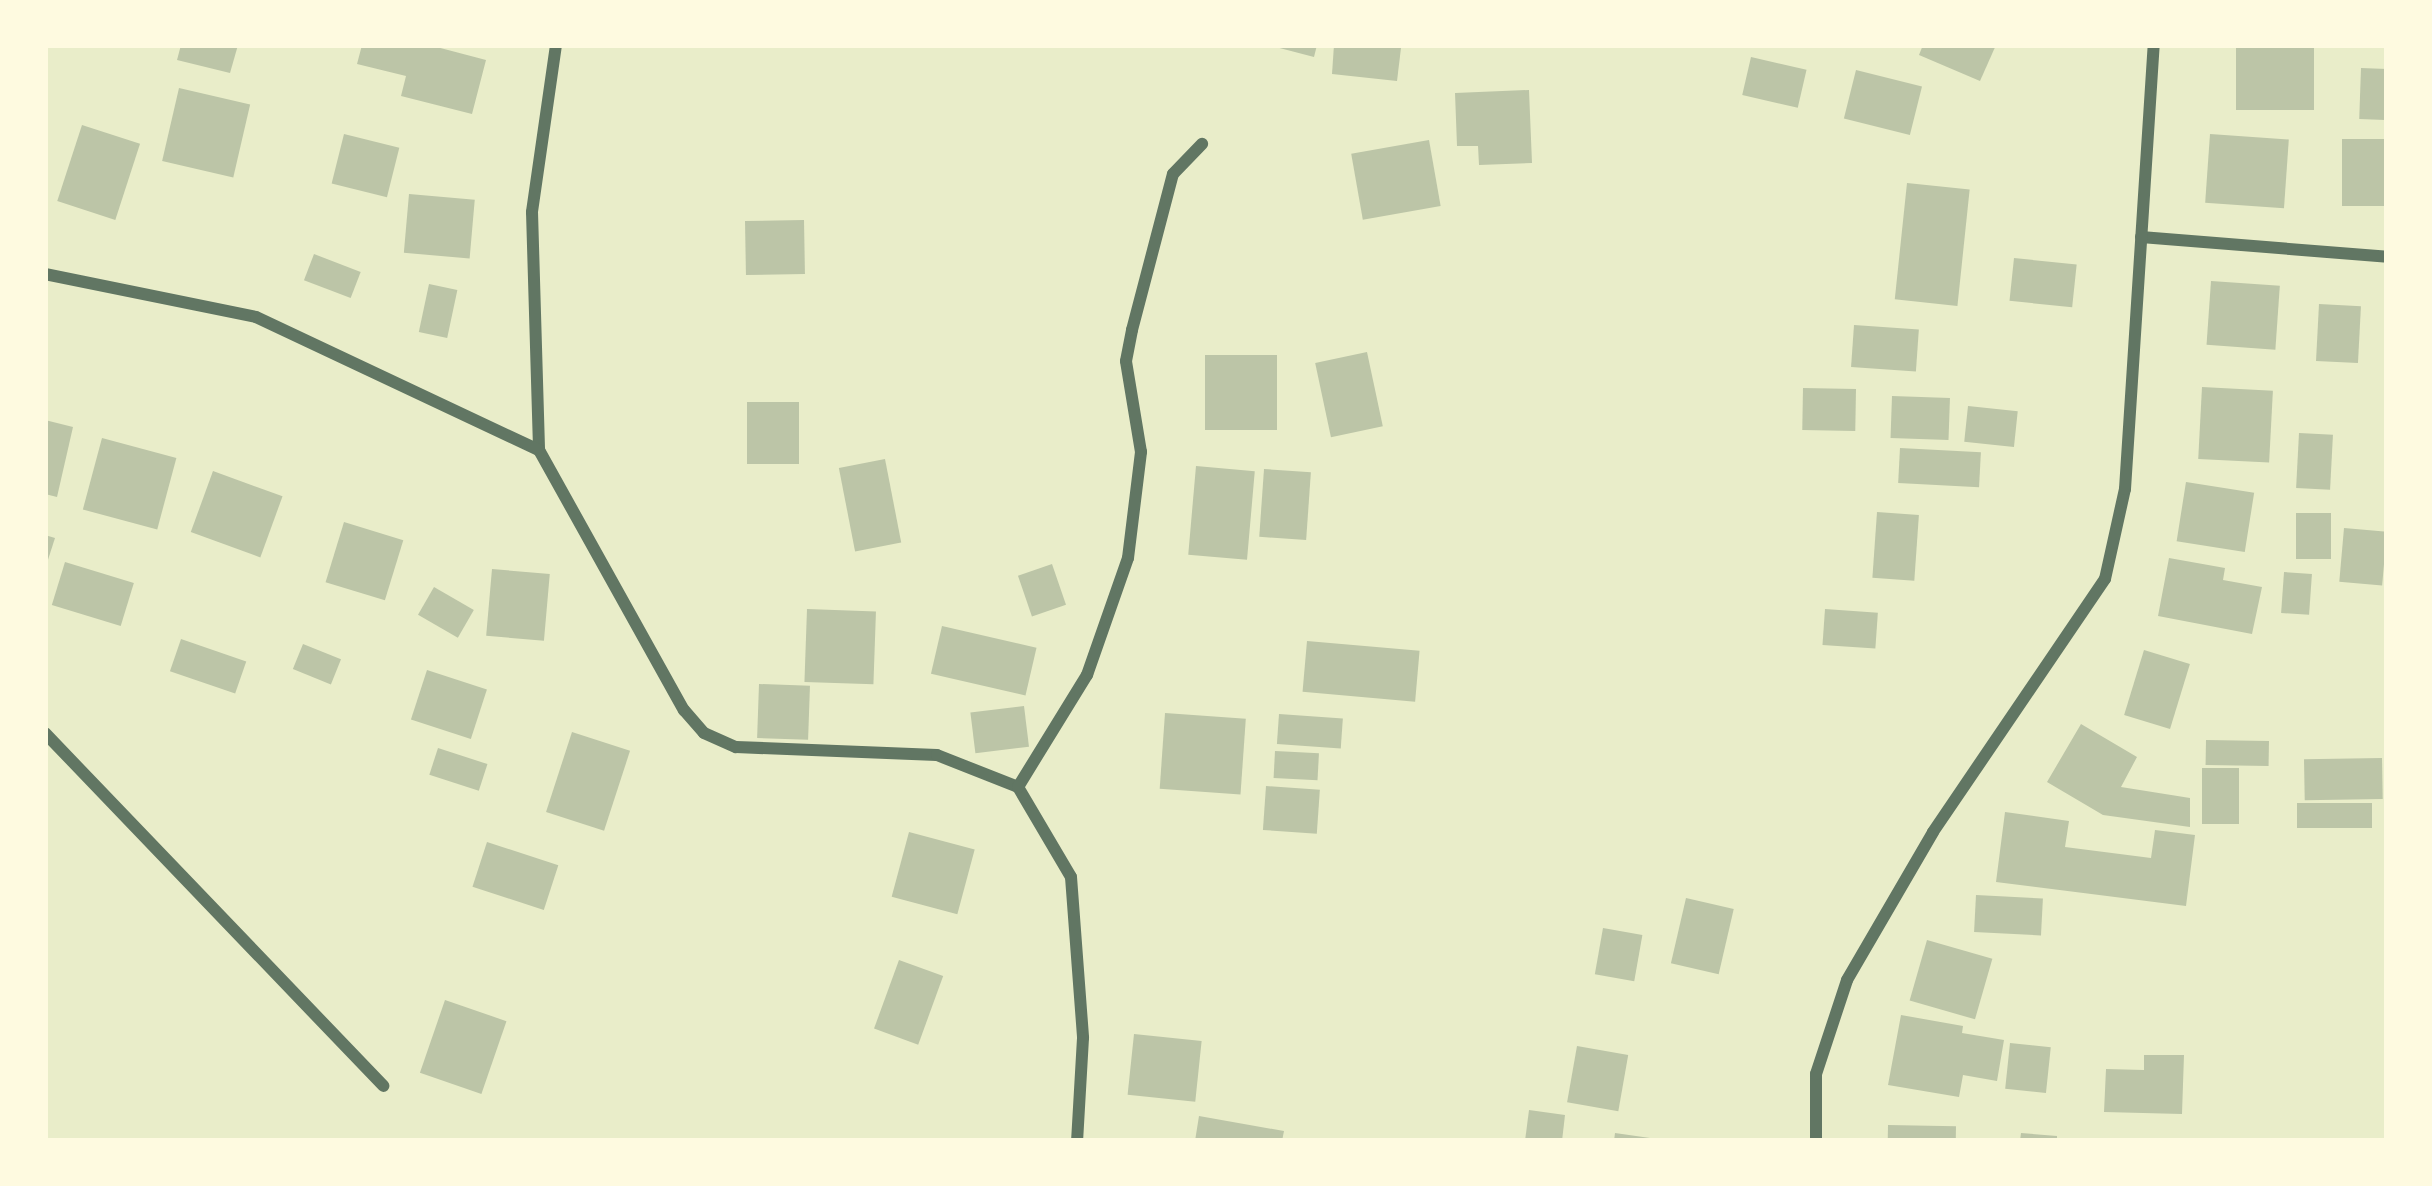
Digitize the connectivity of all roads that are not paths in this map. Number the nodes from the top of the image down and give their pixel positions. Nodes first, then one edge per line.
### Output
1 (556, 45) edge
2 (2154, 45) edge
3 (1202, 144) dead end
4 (2141, 237) junction
5 (2387, 257) edge
6 (45, 274) edge
7 (539, 450) junction
8 (45, 733) edge
9 (1018, 787) junction
10 (383, 1086) dead end
11 (1077, 1141) edge
12 (1816, 1141) edge

1 - 7 street
2 - 4 street
3 - 9 street
4 - 5 street
4 - 12 street
6 - 7 street
7 - 9 street
8 - 10 street
9 - 11 street

